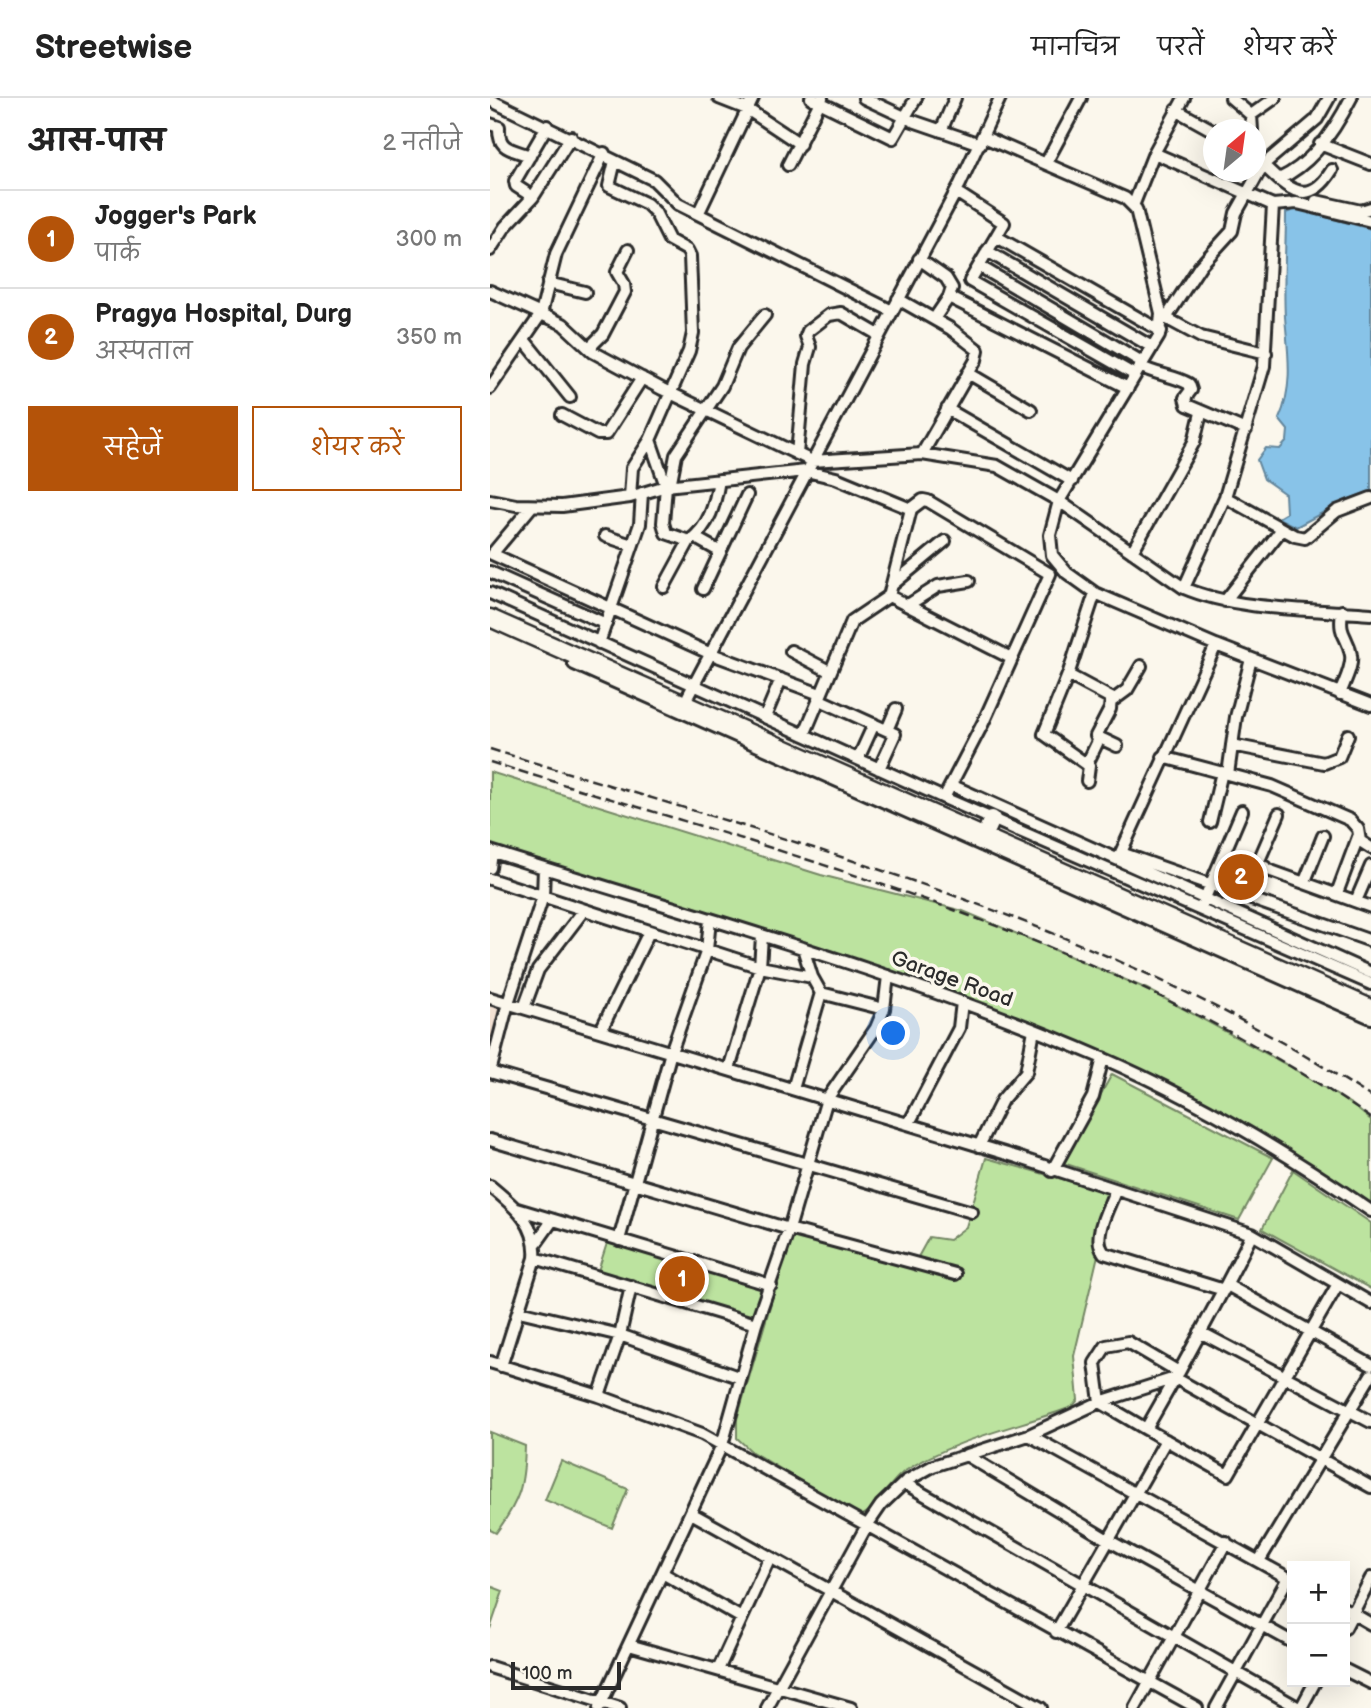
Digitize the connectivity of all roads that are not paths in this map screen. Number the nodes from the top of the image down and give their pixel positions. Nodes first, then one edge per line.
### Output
1 (719, 98) edge
2 (753, 98) edge
3 (864, 98) edge
4 (916, 98) edge
5 (955, 98) edge
6 (1000, 98) edge
7 (1081, 98) edge
8 (1231, 98) edge
9 (1275, 98) edge
10 (1329, 98) edge
11 (1351, 98) edge
12 (818, 99) edge
13 (490, 100) edge
14 (1180, 102) edge
15 (509, 108) junction
16 (747, 109) junction
17 (1251, 115) junction
18 (906, 117) junction
19 (1251, 119) edge
20 (1203, 122) edge
21 (494, 125) edge
22 (547, 126) junction
23 (941, 131) junction
24 (570, 137) junction
25 (982, 140) junction
26 (800, 144) junction
27 (1320, 144) junction
28 (604, 153) junction
29 (1154, 153) junction
30 (530, 156) junction
31 (1266, 156) edge
32 (615, 161) junction
33 (1046, 163) junction
34 (1371, 164) edge
35 (789, 165) dead end
36 (1266, 167) edge
37 (1332, 170) dead end
38 (1279, 179) junction
39 (1250, 182) edge
40 (1290, 189) junction
41 (956, 191) junction
42 (1245, 194) junction
43 (533, 197) junction
44 (1273, 205) junction
45 (1133, 206) junction
46 (1371, 208) edge
47 (699, 212) junction
48 (1371, 221) edge
49 (997, 237) junction
50 (490, 250) edge
51 (628, 250) dead end
52 (987, 251) junction
53 (919, 259) junction
54 (979, 267) junction
55 (548, 283) junction
56 (1077, 283) junction
57 (490, 291) edge
58 (585, 292) dead end
59 (949, 297) junction
60 (1066, 297) junction
61 (898, 299) junction
62 (892, 311) junction
63 (1057, 312) junction
64 (541, 314) junction
65 (765, 315) dead end
66 (1164, 317) junction
67 (934, 319) junction
68 (1160, 331) junction
69 (879, 335) junction
70 (525, 341) junction
71 (1152, 347) junction
72 (589, 348) junction
73 (1266, 353) junction
74 (1139, 368) junction
75 (968, 373) junction
76 (642, 378) junction
77 (490, 388) edge
78 (1128, 388) junction
79 (669, 393) junction
80 (570, 397) dead end
81 (947, 409) junction
82 (706, 410) junction
83 (1031, 411) dead end
84 (1201, 413) junction
85 (562, 415) dead end
86 (1246, 430) junction
87 (650, 440) junction
88 (797, 454) junction
89 (922, 454) junction
90 (1027, 455) junction
91 (809, 466) junction
92 (1015, 476) junction
93 (719, 480) junction
94 (1072, 481) junction
95 (668, 486) junction
96 (642, 493) junction
97 (747, 495) dead end
98 (630, 496) junction
99 (1225, 497) junction
100 (1371, 498) edge
101 (490, 500) edge
102 (1059, 501) junction
103 (532, 506) junction
104 (911, 509) junction
105 (1282, 529) junction
106 (605, 536) dead end
107 (692, 539) junction
108 (945, 541) dead end
109 (632, 545) junction
110 (719, 551) junction
111 (1132, 552) junction
112 (491, 555) edge
113 (490, 572) edge
114 (1067, 573) junction
115 (1050, 574) junction
116 (969, 581) dead end
117 (664, 587) dead end
118 (1184, 588) junction
119 (703, 589) dead end
120 (890, 590) junction
121 (490, 593) edge
122 (1095, 593) junction
123 (1225, 601) junction
124 (908, 606) junction
125 (490, 608) edge
126 (611, 609) junction
127 (1342, 611) junction
128 (1371, 614) edge
129 (490, 618) edge
130 (606, 624) junction
131 (490, 626) edge
132 (598, 643) junction
133 (1216, 645) junction
134 (791, 651) dead end
135 (709, 653) junction
136 (1011, 658) junction
137 (1251, 659) junction
138 (1141, 666) dead end
139 (829, 671) junction
140 (1068, 675) junction
141 (781, 679) junction
142 (690, 690) junction
143 (1340, 694) junction
144 (819, 696) junction
145 (1112, 701) junction
146 (1371, 705) edge
147 (896, 709) dead end
148 (765, 717) junction
149 (874, 724) junction
150 (887, 730) junction
151 (804, 735) junction
152 (1349, 735) dead end
153 (1099, 740) junction
154 (1232, 745) junction
155 (1116, 746) dead end
156 (1163, 757) junction
157 (858, 760) junction
158 (1087, 764) junction
159 (879, 769) junction
160 (1225, 773) junction
161 (1087, 781) dead end
162 (951, 785) junction
163 (944, 798) junction
164 (1242, 811) dead end
165 (1279, 814) dead end
166 (1210, 822) dead end
167 (990, 824) junction
168 (1323, 836) dead end
169 (1358, 837) junction
170 (1371, 848) edge
171 (491, 852) edge
172 (1224, 854) junction
173 (1119, 856) junction
174 (1261, 866) junction
175 (1371, 866) edge
176 (490, 868) edge
177 (544, 868) junction
178 (1111, 871) junction
179 (490, 879) edge
180 (1305, 881) junction
181 (1211, 884) junction
182 (1337, 893) junction
183 (543, 896) junction
184 (1252, 899) junction
185 (1356, 901) junction
186 (1202, 904) junction
187 (1371, 907) edge
188 (584, 910) junction
189 (710, 920) junction
190 (649, 932) junction
191 (762, 936) junction
192 (1371, 941) edge
193 (803, 948) junction
194 (707, 950) junction
195 (760, 967) junction
196 (1371, 973) edge
197 (812, 976) junction
198 (888, 976) junction
199 (1371, 984) edge
200 (821, 993) junction
201 (1371, 997) edge
202 (490, 998) edge
203 (962, 1002) junction
204 (508, 1003) junction
205 (524, 1008) junction
206 (1371, 1008) edge
207 (884, 1009) junction
208 (1371, 1018) edge
209 (601, 1030) junction
210 (1034, 1030) junction
211 (671, 1052) junction
212 (1102, 1058) junction
213 (729, 1069) junction
214 (490, 1072) edge
215 (793, 1089) junction
216 (827, 1099) junction
217 (653, 1121) junction
218 (909, 1123) junction
219 (490, 1140) edge
220 (979, 1146) junction
221 (808, 1166) junction
222 (1052, 1171) junction
223 (635, 1181) junction
224 (490, 1186) edge
225 (1115, 1191) junction
226 (517, 1209) junction
227 (1371, 1211) edge
228 (972, 1212) dead end
229 (552, 1221) junction
230 (789, 1229) junction
231 (1251, 1234) junction
232 (619, 1240) junction
233 (537, 1242) junction
234 (535, 1258) junction
235 (955, 1274) dead end
236 (1338, 1284) junction
237 (771, 1285) junction
238 (631, 1286) junction
239 (1225, 1288) junction
240 (1371, 1303) edge
241 (519, 1311) junction
242 (756, 1324) junction
243 (1200, 1332) junction
244 (1312, 1332) junction
245 (620, 1335) junction
246 (496, 1364) edge
247 (1371, 1365) edge
248 (1177, 1375) junction
249 (1371, 1376) edge
250 (741, 1378) junction
251 (1286, 1379) junction
252 (599, 1396) junction
253 (1100, 1402) junction
254 (1349, 1413) junction
255 (1371, 1422) edge
256 (1259, 1424) junction
257 (1146, 1429) junction
258 (1029, 1435) junction
259 (1166, 1440) junction
260 (722, 1446) junction
261 (966, 1455) junction
262 (1321, 1458) junction
263 (904, 1483) junction
264 (1371, 1487) edge
265 (1134, 1494) junction
266 (691, 1513) junction
267 (866, 1527) junction
268 (1108, 1540) junction
269 (1226, 1542) junction
270 (769, 1559) junction
271 (1259, 1561) junction
272 (664, 1574) junction
273 (1287, 1577) edge
274 (1371, 1578) edge
275 (1287, 1584) edge
276 (1081, 1586) junction
277 (829, 1591) junction
278 (1199, 1592) junction
279 (1350, 1610) edge
280 (1350, 1612) edge
281 (740, 1617) junction
282 (1371, 1624) edge
283 (1261, 1626) junction
284 (1056, 1632) junction
285 (1173, 1636) junction
286 (1287, 1639) edge
287 (629, 1644) junction
288 (490, 1667) edge
289 (718, 1670) junction
290 (1237, 1673) junction
291 (1350, 1673) edge
292 (1149, 1683) junction
293 (1371, 1684) edge
294 (777, 1687) junction
295 (1312, 1687) edge
296 (601, 1705) edge
297 (620, 1708) edge
298 (767, 1708) edge
299 (851, 1708) edge
300 (1041, 1708) edge
301 (1135, 1708) edge
302 (1196, 1708) edge
303 (1216, 1708) edge
304 (1300, 1708) edge

1 - 16 street
2 - 16 street
3 - 18 street
4 - 18 street
5 - 23 street
6 - 25 street
7 - 33 street
8 - 17 street
9 - 17 street
10 - 31 street
11 - 27 street
12 - 18 street
12 - 26 street
13 - 15 street
14 - 20 street
14 - 29 street
15 - 21 street
15 - 22 street
16 - 26 street
16 - 47 street
17 - 19 street
18 - 23 street
21 - 30 street
22 - 24 street
22 - 30 street
23 - 25 street
24 - 28 street
24 - 43 street
25 - 33 street
25 - 41 street
26 - 35 street
27 - 34 street
27 - 38 street
28 - 32 street
28 - 55 street
29 - 42 street
29 - 45 street
30 - 43 street
32 - 47 street
32 - 79 street
33 - 45 street
36 - 38 street
37 - 40 street
38 - 40 street
39 - 42 street
40 - 46 street
41 - 49 street
41 - 53 street
42 - 44 street
42 - 66 street
43 - 50 street
44 - 48 street
44 - 73 street
45 - 66 street
47 - 62 street
49 - 52 street
49 - 56 street
51 - 72 street
52 - 54 street
52 - 60 street
53 - 59 street
53 - 61 street
54 - 63 street
54 - 74 street
55 - 58 street
55 - 64 street
56 - 60 street
56 - 68 street
57 - 64 street
59 - 67 street
59 - 78 street
60 - 63 street
60 - 71 street
61 - 62 street
61 - 67 street
62 - 69 street
63 - 74 street
64 - 70 street
64 - 72 street
65 - 82 street
66 - 68 street
66 - 73 street
67 - 75 street
68 - 71 street
69 - 88 street
69 - 91 street
70 - 77 street
70 - 80 street
71 - 74 street
72 - 76 street
73 - 86 street
74 - 78 street
74 - 84 street
75 - 81 street
75 - 83 street
76 - 79 street
76 - 85 street
78 - 94 street
79 - 82 street
79 - 87 street
81 - 89 street
81 - 90 street
82 - 88 street
82 - 95 street
84 - 86 street
84 - 111 street
86 - 99 street
87 - 95 street
87 - 98 street
88 - 91 street
89 - 91 street
89 - 92 street
90 - 92 street
90 - 94 street
91 - 93 street
91 - 104 street
91 - 135 street
92 - 102 street
93 - 95 street
93 - 107 street
94 - 102 street
95 - 96 street
95 - 107 street
96 - 98 street
96 - 109 street
97 - 110 street
98 - 103 street
99 - 105 street
99 - 118 street
100 - 105 street
101 - 103 street
102 - 111 street
102 - 114 street
103 - 112 street
104 - 115 street
104 - 120 street
105 - 123 street
106 - 109 street
107 - 110 street
107 - 117 street
108 - 120 street
109 - 126 street
110 - 119 street
111 - 118 street
112 - 126 street
113 - 130 street
114 - 115 street
114 - 122 street
115 - 136 street
116 - 124 street
118 - 123 street
120 - 124 street
120 - 139 street
121 - 132 street
122 - 133 street
122 - 140 street
123 - 127 street
124 - 136 street
125 - 142 highway
126 - 130 street
126 - 135 street
127 - 128 street
127 - 143 street
129 - 206 highway
130 - 132 street
131 - 208 street
132 - 142 street
133 - 137 street
133 - 156 street
134 - 139 street
135 - 141 street
135 - 142 street
136 - 162 street
137 - 143 street
137 - 154 street
138 - 145 street
139 - 144 street
140 - 145 street
140 - 158 street
141 - 144 street
141 - 148 street
142 - 148 street
142 - 167 highway
143 - 146 street
144 - 149 street
144 - 151 street
145 - 153 street
147 - 150 street
148 - 151 street
149 - 150 street
149 - 157 street
150 - 159 street
151 - 157 street
152 - 154 street
153 - 155 street
153 - 158 street
154 - 160 street
156 - 160 street
156 - 173 street
157 - 159 street
158 - 161 street
159 - 163 street
160 - 166 street
160 - 169 street
162 - 163 street
162 - 173 street
163 - 167 street
164 - 172 street
165 - 174 street
167 - 178 street
167 - 201 highway
168 - 180 street
169 - 170 street
169 - 182 street
171 - 176 street
171 - 177 street, Garage Road
172 - 174 street
172 - 181 street
173 - 178 street
173 - 181 street
173 - 186 street
174 - 180 street
174 - 184 street
175 - 185 street
177 - 183 street
177 - 189 street, Garage Road
178 - 186 street
179 - 183 street
180 - 182 street
181 - 184 street
181 - 186 street
182 - 185 street
183 - 188 street
183 - 204 street
184 - 192 street
185 - 187 street
186 - 196 street
186 - 199 street
188 - 190 street
188 - 205 street
189 - 191 street, Garage Road
189 - 194 street
190 - 194 street
190 - 209 street
191 - 193 street, Garage Road
191 - 195 street
193 - 197 street
193 - 198 street, Garage Road
194 - 195 street
194 - 211 street
195 - 197 street
195 - 213 street
197 - 200 street
198 - 203 street, Garage Road
198 - 207 street
200 - 207 street
200 - 215 street
202 - 204 street
203 - 210 street, Garage Road
203 - 218 street
204 - 205 street
204 - 214 street
205 - 209 street
207 - 216 street
209 - 211 street
210 - 212 street, Garage Road
210 - 220 street
211 - 213 street
211 - 217 street
212 - 222 street
212 - 227 street, Garage Road
213 - 215 street
214 - 217 street
215 - 216 street
216 - 218 street
216 - 221 street
217 - 221 street
217 - 223 street
218 - 220 street
219 - 223 street
220 - 222 street
221 - 228 street
221 - 230 street
222 - 225 street
223 - 230 street
223 - 232 street
224 - 226 street
225 - 231 street
225 - 239 street
226 - 229 street
226 - 233 street
229 - 232 street
229 - 233 street
230 - 235 street
230 - 237 street
231 - 236 street
231 - 239 street
232 - 237 street
233 - 234 street
234 - 238 street
234 - 241 street
236 - 240 street
236 - 244 street
237 - 242 street
238 - 242 street
238 - 245 street
239 - 243 street
239 - 244 street
241 - 245 street
241 - 246 street
242 - 250 street
243 - 248 street
243 - 251 street
244 - 247 street
244 - 251 street
245 - 250 street
245 - 252 street
246 - 252 street
248 - 253 street
248 - 253 street
248 - 256 street
248 - 257 street
249 - 254 street
250 - 260 street
251 - 254 street
251 - 256 street
252 - 260 street
253 - 257 street
253 - 258 street
254 - 255 street
254 - 262 street
256 - 259 street
256 - 262 street
257 - 259 street
258 - 261 street
258 - 265 street
259 - 265 street
260 - 266 street
260 - 267 street
261 - 263 street
261 - 268 street
262 - 264 street
262 - 271 street
263 - 267 street
263 - 276 street
265 - 268 street
265 - 269 street
266 - 270 street
266 - 272 street
267 - 277 street
267 - 284 street
268 - 276 street
268 - 278 street
269 - 271 street
269 - 278 street
270 - 277 street
270 - 281 street
271 - 273 street
272 - 281 street
272 - 287 street
274 - 279 street
275 - 283 street
276 - 284 street
276 - 285 street
277 - 294 street
277 - 300 street
278 - 283 street
278 - 285 street
280 - 282 street
281 - 289 street
283 - 286 street
283 - 290 street
284 - 292 street
285 - 290 street
285 - 292 street
287 - 289 street
287 - 296 street
288 - 296 street
289 - 294 street
290 - 303 street
290 - 304 street
291 - 293 street
292 - 301 street
292 - 302 street
294 - 298 street
294 - 299 street
295 - 304 street
296 - 297 street

